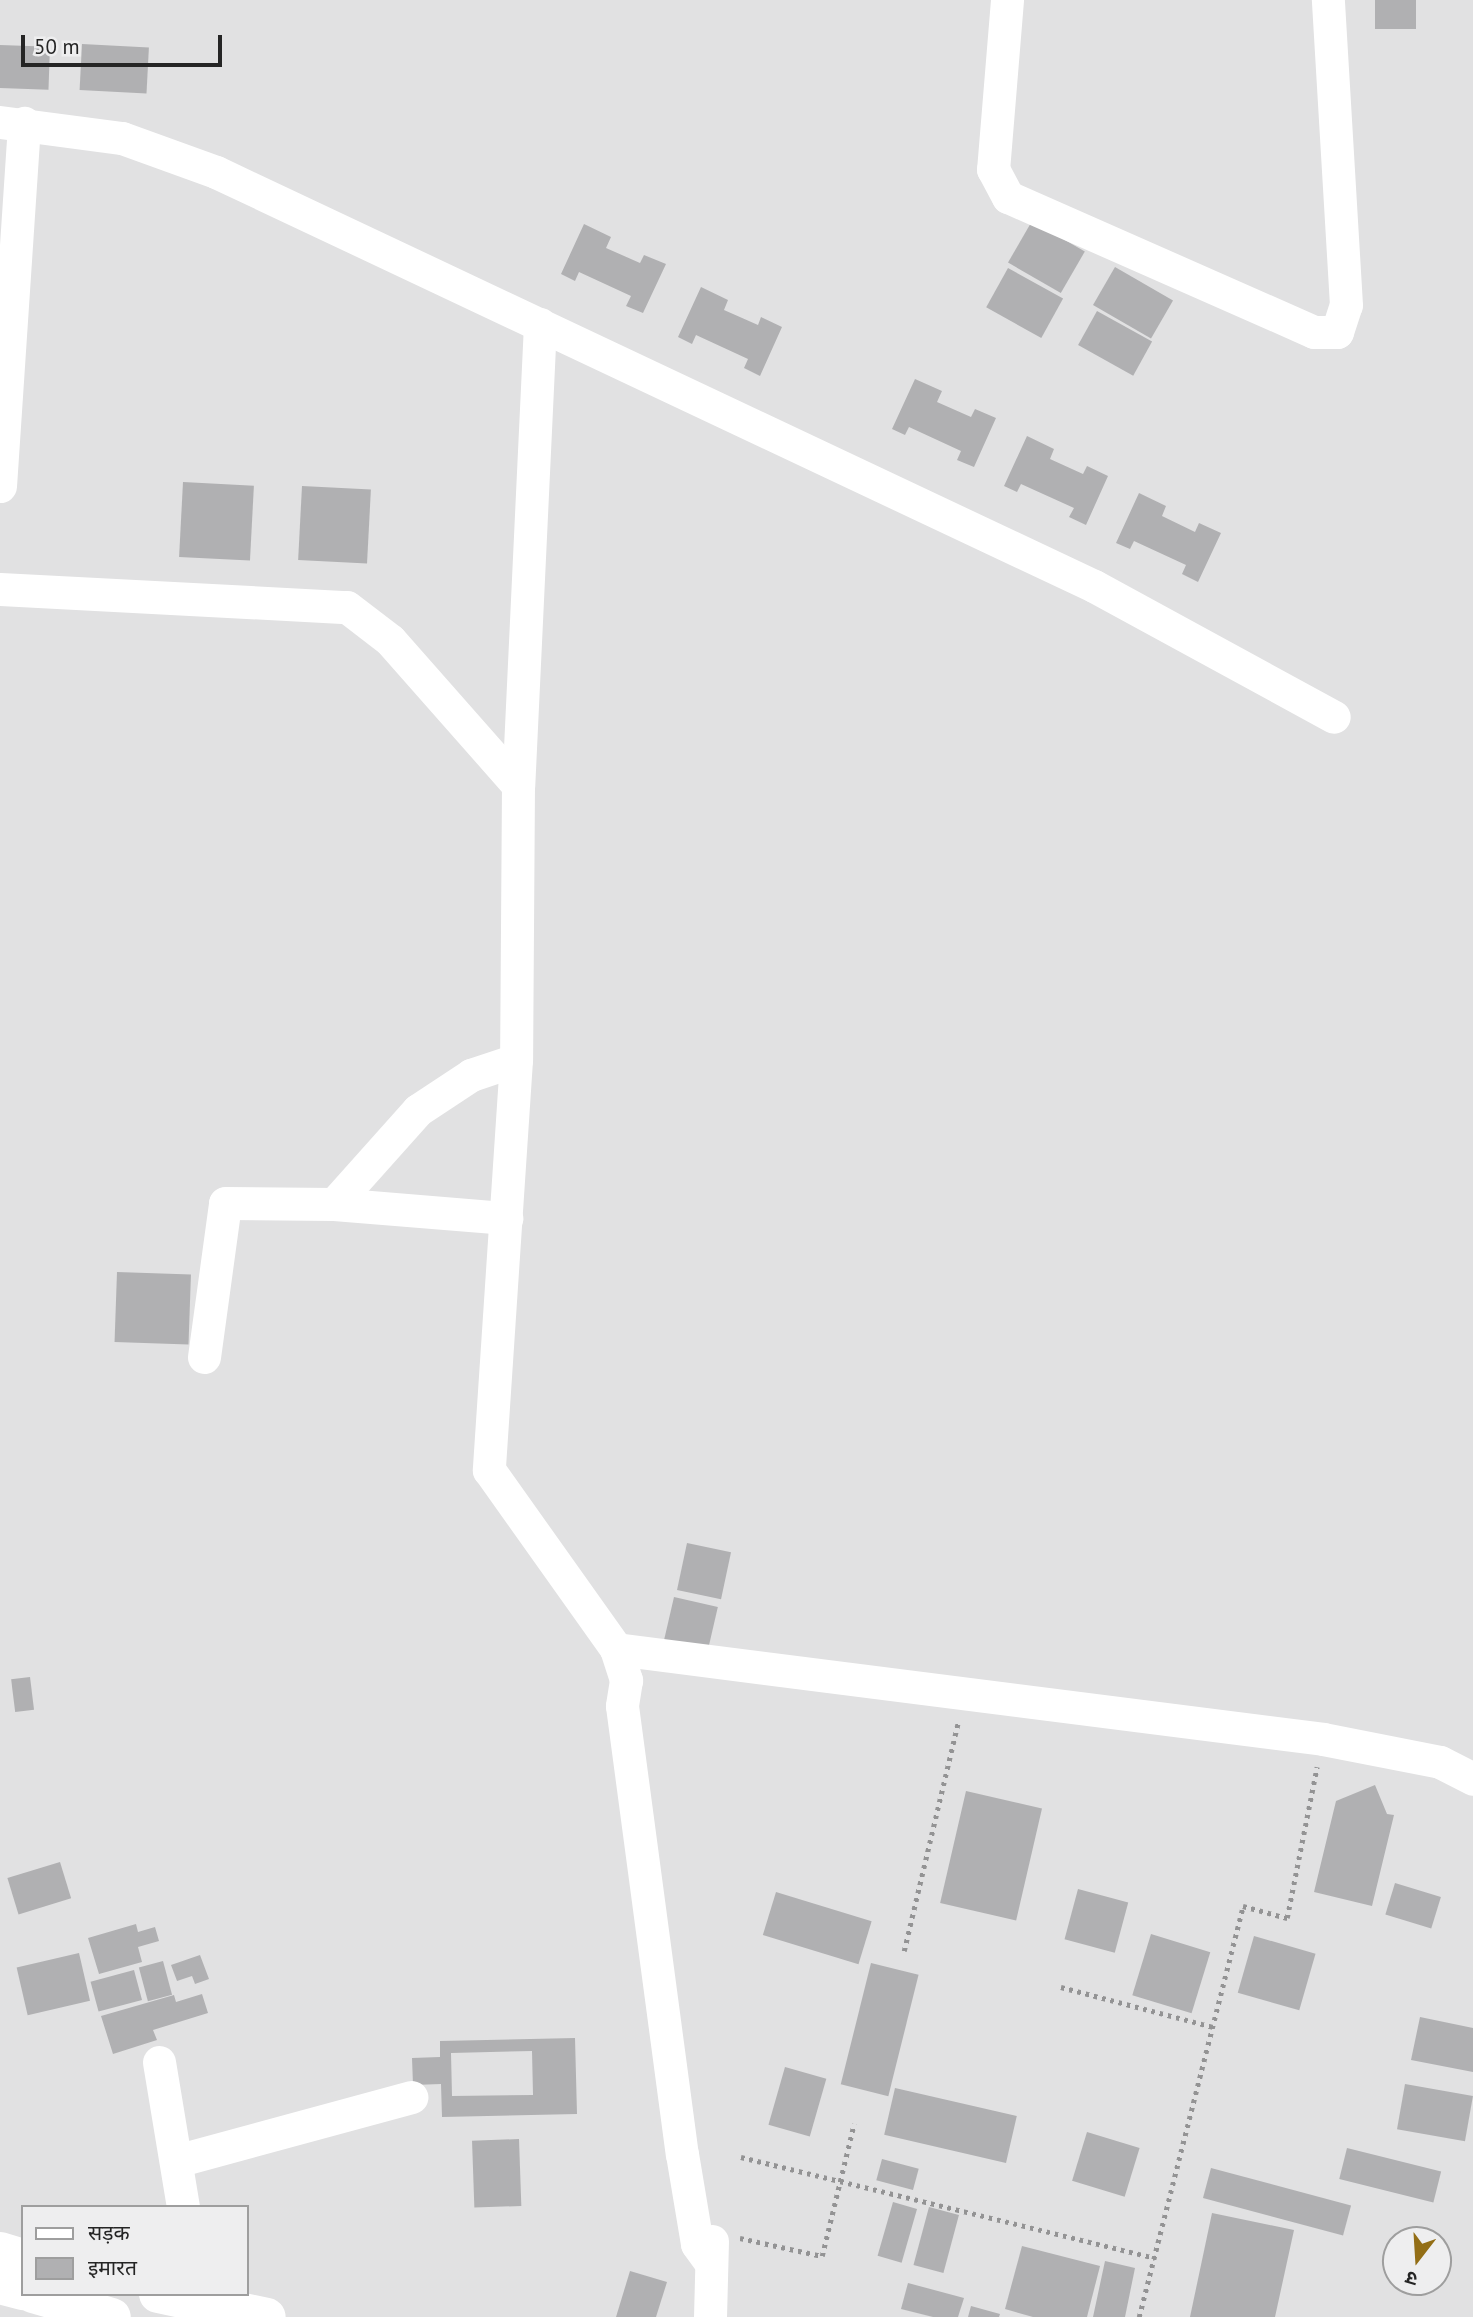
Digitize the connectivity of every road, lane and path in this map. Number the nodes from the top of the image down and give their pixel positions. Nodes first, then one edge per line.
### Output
1 (1007, 0) edge
2 (1328, 0) edge
3 (12, 123) edge
4 (540, 324) junction
5 (0, 486) edge
6 (0, 589) edge
7 (1334, 717) dead end
8 (518, 785) junction
9 (516, 1059) junction
10 (334, 1203) junction
11 (506, 1218) junction
12 (204, 1357) dead end
13 (616, 1649) junction
14 (966, 1690) junction
15 (1322, 1739) junction
16 (1473, 1779) edge
17 (904, 1951) dead end
18 (1061, 1987) dead end
19 (1214, 2027) junction
20 (159, 2062) dead end
21 (411, 2097) dead end
22 (854, 2124) dead end
23 (741, 2157) dead end
24 (176, 2161) junction
25 (841, 2183) junction
26 (183, 2205) edge
27 (711, 2247) junction
28 (0, 2251) edge
29 (21, 2257) edge
30 (1154, 2259) junction
31 (0, 2285) edge
32 (21, 2290) edge
33 (40, 2296) edge
34 (178, 2296) edge
35 (198, 2298) edge
36 (112, 2317) edge
37 (267, 2317) edge
38 (710, 2317) edge
39 (1139, 2317) edge

1 - 2 lane
3 - 4 lane
3 - 5 lane
4 - 7 lane
4 - 8 lane
6 - 8 lane
8 - 9 lane
9 - 10 lane
9 - 11 lane
10 - 11 lane
10 - 12 lane
11 - 13 lane
13 - 14 lane
13 - 27 lane
14 - 15 lane
14 - 17 path
15 - 16 lane
15 - 19 path
18 - 19 path
19 - 30 path
20 - 24 lane
21 - 24 lane
22 - 25 path
23 - 25 path
24 - 26 lane
25 - 27 path
25 - 30 path
27 - 38 lane
28 - 29 main road
30 - 39 path
31 - 32 main road
33 - 36 main road
34 - 35 main road
35 - 37 main road

